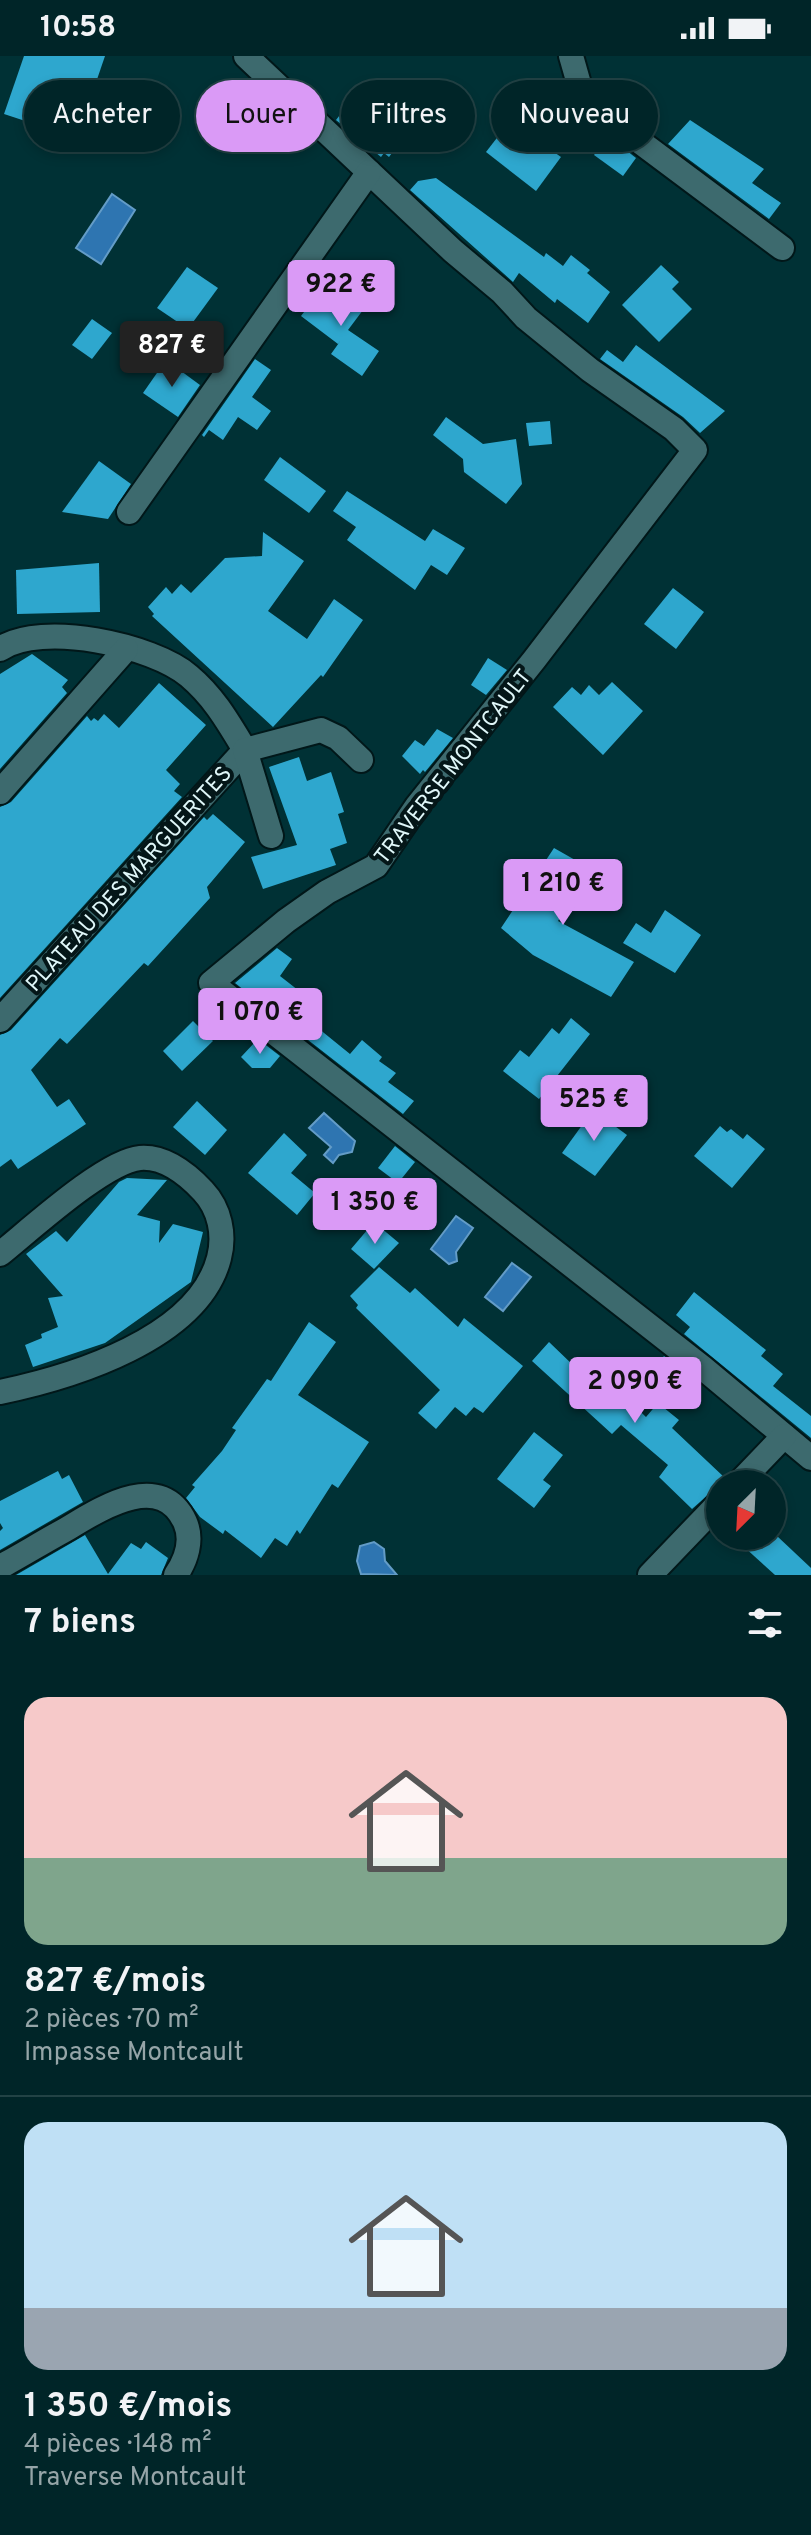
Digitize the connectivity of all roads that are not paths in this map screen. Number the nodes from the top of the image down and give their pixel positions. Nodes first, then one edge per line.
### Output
1 (246, 56) edge
2 (571, 56) edge
3 (369, 172) junction
4 (782, 248) dead end
5 (129, 512) dead end
6 (0, 649) edge
7 (126, 649) junction
8 (245, 750) junction
9 (361, 760) dead end
10 (0, 792) edge
11 (271, 836) dead end
12 (0, 1020) edge
13 (0, 1254) edge
14 (0, 1392) edge
15 (784, 1436) junction
16 (811, 1458) edge
17 (751, 1470) edge
18 (706, 1517) edge
19 (0, 1567) edge
20 (176, 1575) edge
21 (650, 1575) edge

1 - 3 street, TRAVERSE MONTCAULT
2 - 4 street
3 - 5 street
3 - 15 street, TRAVERSE MONTCAULT
6 - 7 street, PLATEAU DES MARGUERITES
7 - 8 street, PLATEAU DES MARGUERITES
7 - 10 street
8 - 9 street
8 - 11 street
8 - 12 street, PLATEAU DES MARGUERITES
13 - 14 street
15 - 16 street, TRAVERSE MONTCAULT
15 - 17 street
18 - 21 street
19 - 20 street

